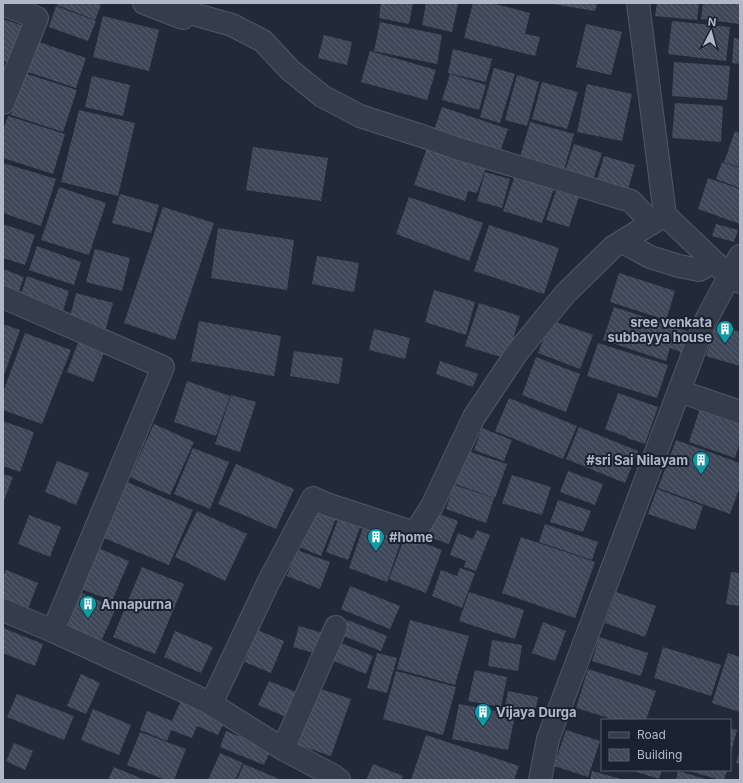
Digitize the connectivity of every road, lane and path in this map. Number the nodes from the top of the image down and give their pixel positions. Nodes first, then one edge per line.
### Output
1 (144, 3) edge
2 (638, 3) edge
3 (3, 4) edge
4 (188, 7) edge
5 (40, 10) edge
6 (3, 103) edge
7 (659, 219) junction
8 (623, 242) junction
9 (740, 256) edge
10 (727, 273) edge
11 (3, 297) edge
12 (679, 392) junction
13 (740, 412) edge
14 (3, 610) edge
15 (336, 627) dead end
16 (53, 631) junction
17 (211, 704) junction
18 (283, 749) junction
19 (335, 779) edge
20 (540, 780) edge

1 - 4 street
2 - 7 street
3 - 5 street
4 - 7 street
5 - 6 street
7 - 8 street
7 - 10 street
8 - 10 street
8 - 17 street
9 - 10 street
10 - 12 street
11 - 16 street
12 - 13 street
12 - 20 street
14 - 16 street
15 - 18 street
16 - 17 street
17 - 18 street
18 - 19 street

